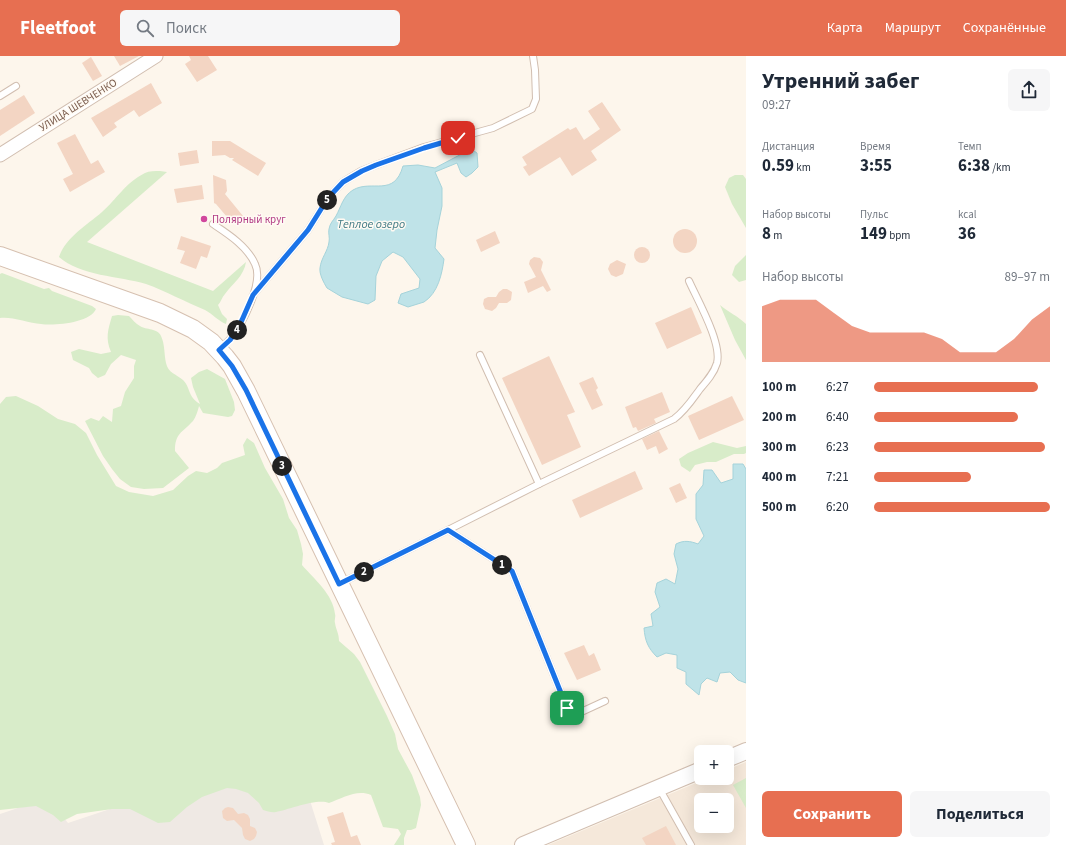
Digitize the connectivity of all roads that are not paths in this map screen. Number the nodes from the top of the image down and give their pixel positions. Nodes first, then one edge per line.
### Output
1 (156, 56) edge
2 (533, 56) edge
3 (16, 86) dead end
4 (0, 96) edge
5 (0, 155) edge
6 (213, 224) dead end
7 (0, 256) edge
8 (689, 281) dead end
9 (253, 295) junction
10 (219, 350) junction
11 (480, 355) dead end
12 (539, 484) junction
13 (448, 530) junction
14 (339, 584) junction
15 (605, 701) dead end
16 (746, 751) edge
17 (734, 756) edge
18 (694, 773) edge
19 (659, 788) junction
20 (466, 845) edge
21 (523, 845) edge
22 (691, 845) edge

1 - 5 street, УЛИЦА ШЕВЧЕНКО
2 - 9 lane
3 - 4 lane
6 - 9 lane
7 - 10 main road
8 - 12 lane
9 - 10 lane
10 - 14 main road
11 - 12 lane
12 - 13 lane
13 - 14 lane
13 - 15 lane
14 - 20 main road
16 - 17 street
18 - 19 street
19 - 21 street
19 - 22 lane

